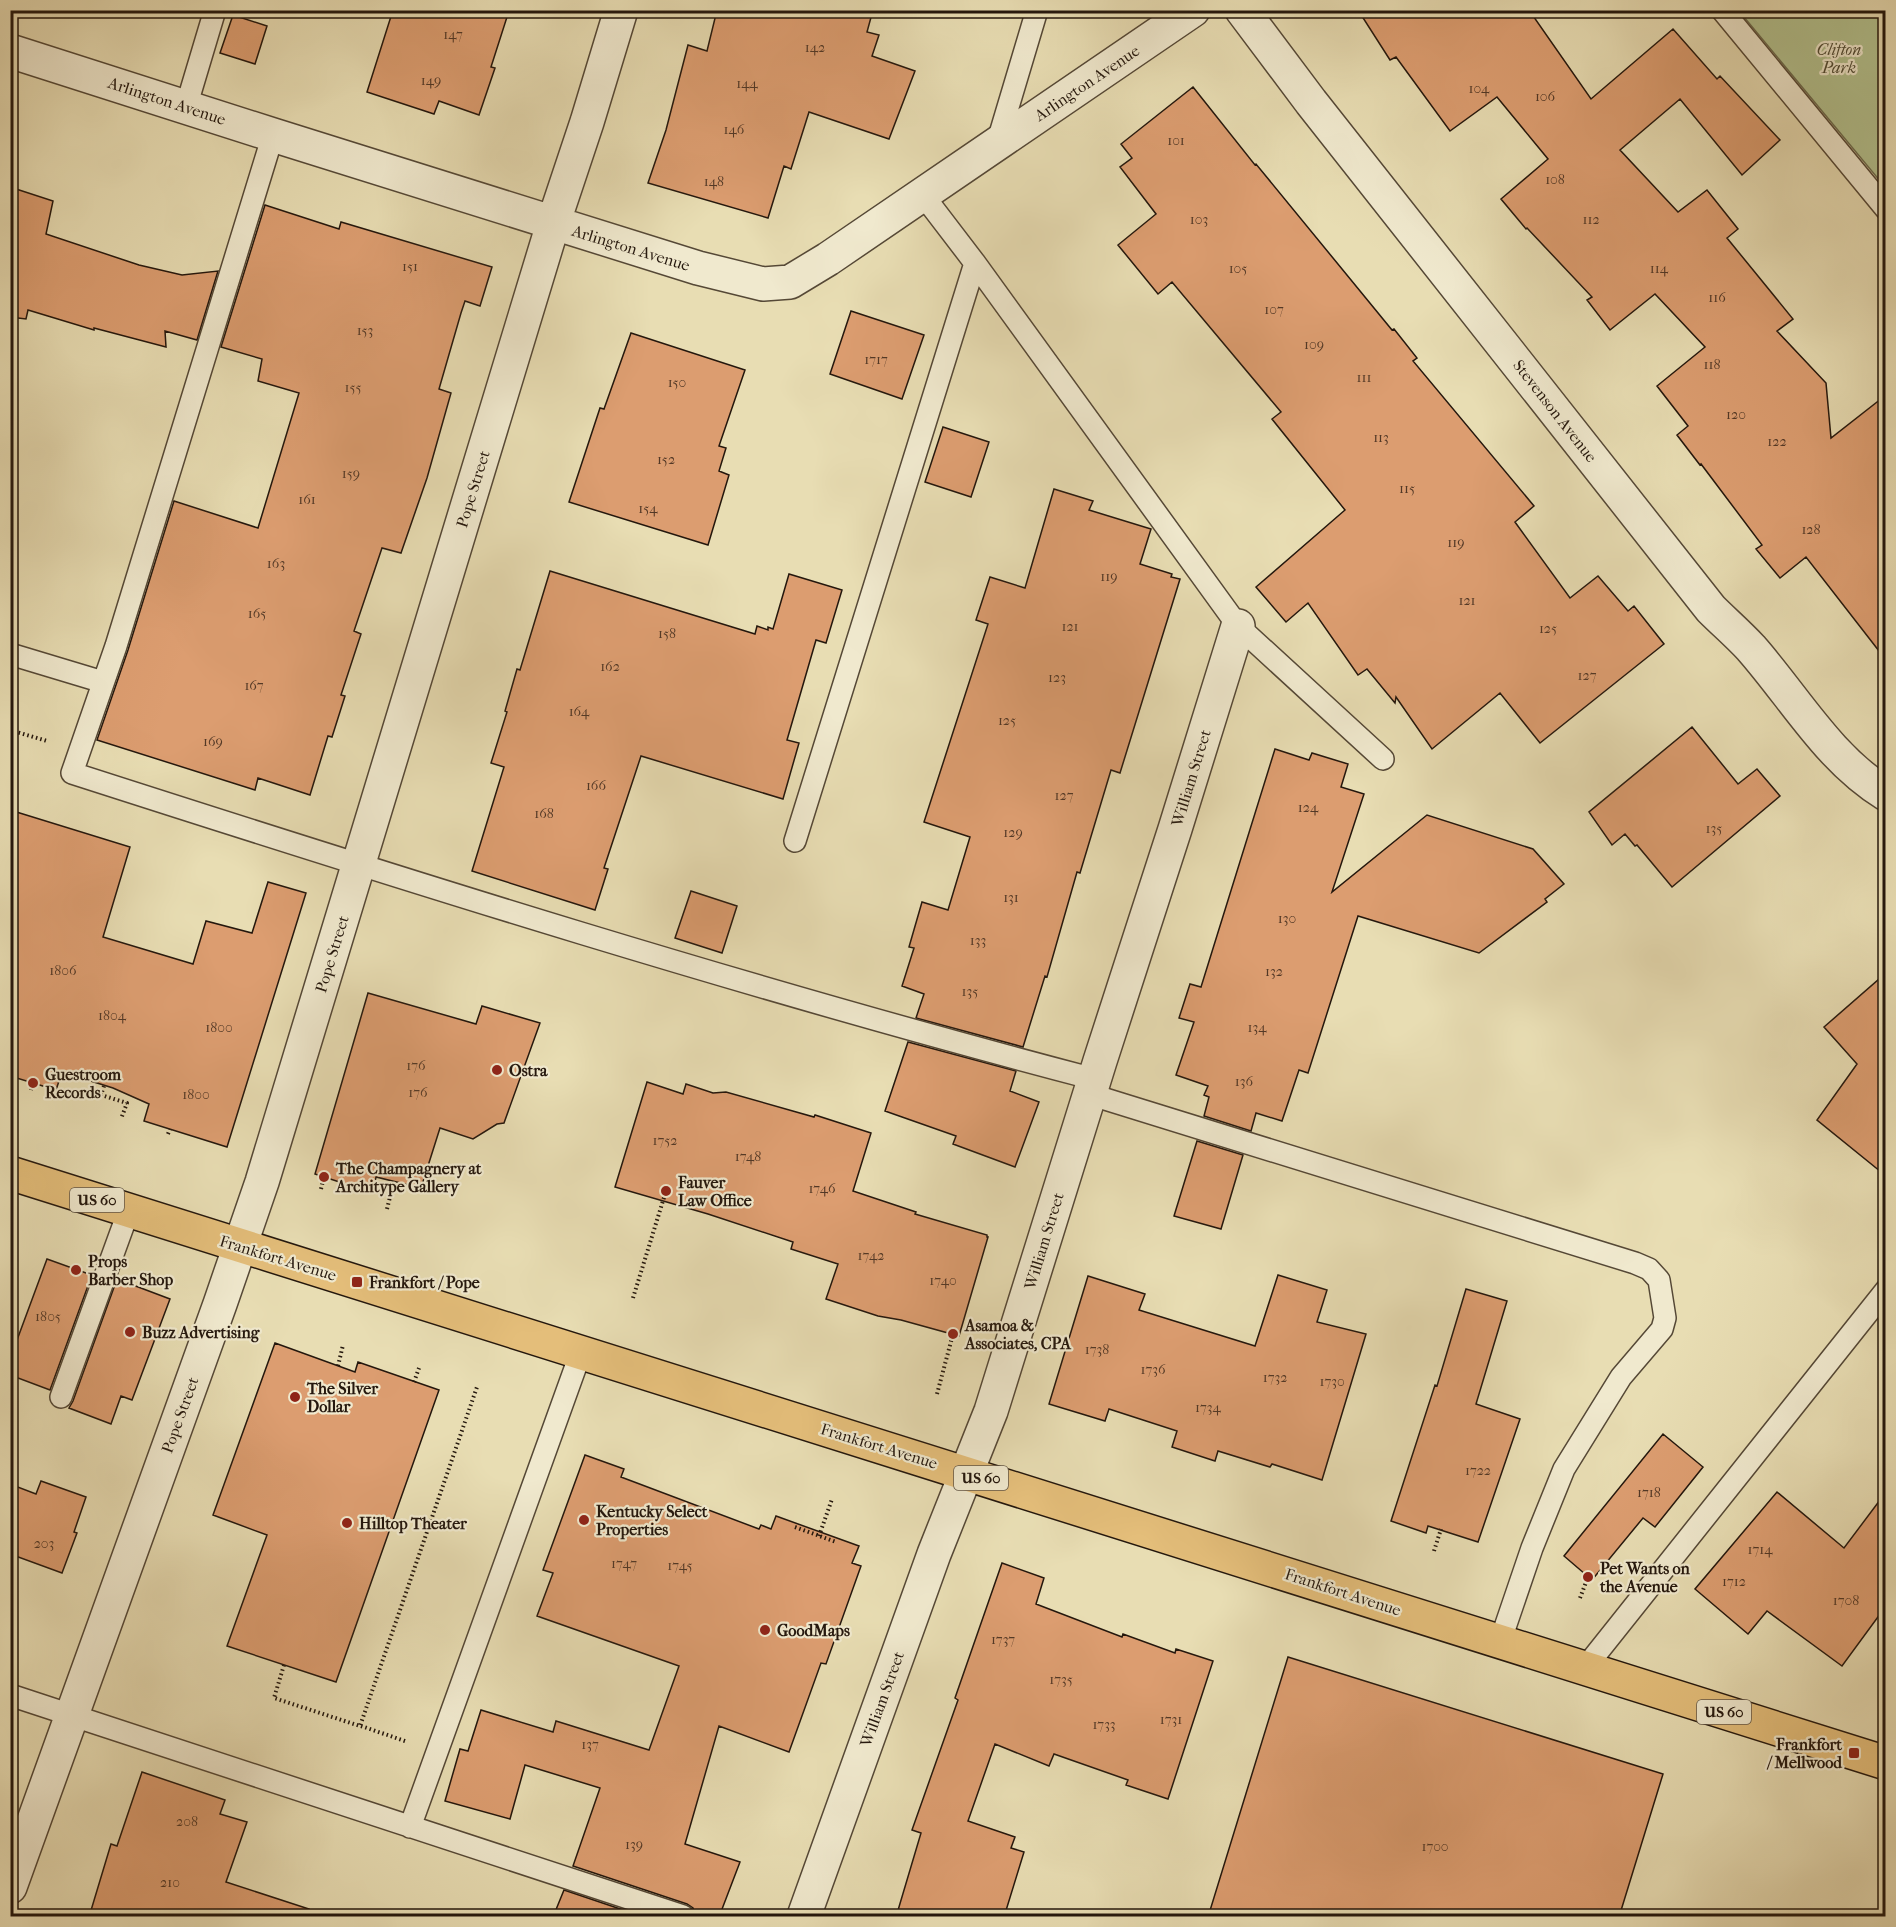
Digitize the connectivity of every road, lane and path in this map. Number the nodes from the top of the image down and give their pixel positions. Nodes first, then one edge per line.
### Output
1 (215, 10) edge
2 (621, 10) edge
3 (1037, 10) edge
4 (1193, 10) edge
5 (1242, 10) edge
6 (1722, 10) edge
7 (10, 51) edge
8 (186, 107) junction
9 (273, 135) junction
10 (997, 144) junction
11 (923, 195) junction
12 (1886, 209) edge
13 (553, 224) junction
14 (975, 262) junction
15 (1238, 626) junction
16 (10, 654) edge
17 (103, 682) junction
18 (1383, 759) dead end
19 (1886, 794) edge
20 (795, 841) dead end
21 (358, 865) junction
22 (33, 1083) dead end
23 (104, 1086) dead end
24 (1092, 1086) junction
25 (31, 1090) dead end
26 (121, 1119) dead end
27 (170, 1129) dead end
28 (168, 1134) dead end
29 (10, 1173) edge
30 (324, 1177) dead end
31 (394, 1181) dead end
32 (321, 1190) dead end
33 (666, 1191) dead end
34 (387, 1209) dead end
35 (129, 1210) junction
36 (240, 1246) junction
37 (1886, 1290) edge
38 (633, 1298) dead end
39 (953, 1334) dead end
40 (343, 1344) dead end
41 (581, 1352) junction
42 (338, 1366) dead end
43 (419, 1368) dead end
44 (414, 1382) dead end
45 (477, 1387) dead end
46 (937, 1394) dead end
47 (61, 1397) dead end
48 (966, 1473) junction
49 (832, 1499) dead end
50 (795, 1527) dead end
51 (1441, 1529) dead end
52 (819, 1536) junction
53 (836, 1542) dead end
54 (1434, 1551) dead end
55 (1588, 1577) dead end
56 (1580, 1598) dead end
57 (1500, 1642) junction
58 (284, 1665) dead end
59 (1585, 1668) junction
60 (10, 1695) edge
61 (72, 1715) junction
62 (360, 1726) junction
63 (371, 1730) dead end
64 (1886, 1763) edge
65 (410, 1827) junction
66 (10, 1887) edge
67 (682, 1917) edge
68 (804, 1917) edge

1 - 8 lane
2 - 13 street, Pope Street
3 - 10 lane
4 - 10 street, Arlington Avenue
5 - 19 street, Stevenson Avenue
6 - 12 lane
7 - 8 street, Arlington Avenue
8 - 9 street, Arlington Avenue
9 - 13 street, Arlington Avenue
9 - 17 lane
10 - 11 street, Arlington Avenue
11 - 13 street, Arlington Avenue
11 - 14 lane
13 - 21 street, Pope Street
14 - 15 lane
14 - 20 lane
15 - 18 lane
15 - 24 street, William Street
16 - 17 lane
17 - 21 lane
21 - 24 lane
21 - 36 street, Pope Street
22 - 25 path
23 - 26 path
24 - 48 street, William Street
24 - 57 lane
27 - 28 path
29 - 35 main road, Frankfort Avenue / US 60
30 - 32 path
31 - 34 path
33 - 38 path
35 - 36 main road, Frankfort Avenue / US 60
35 - 47 lane
36 - 41 main road, Frankfort Avenue / US 60
36 - 61 street, Pope Street
37 - 59 lane
39 - 46 path
40 - 42 path
41 - 48 main road, Frankfort Avenue / US 60
41 - 65 lane
43 - 44 path
45 - 62 path
48 - 57 main road, Frankfort Avenue / US 60
48 - 68 street, William Street
49 - 52 path
50 - 52 path
51 - 54 path
52 - 53 path
55 - 56 path
57 - 59 main road, Frankfort Avenue / US 60
58 - 62 path
59 - 64 main road, Frankfort Avenue / US 60
60 - 61 lane
61 - 65 lane
61 - 66 street, Pope Street
62 - 63 path
65 - 67 lane

